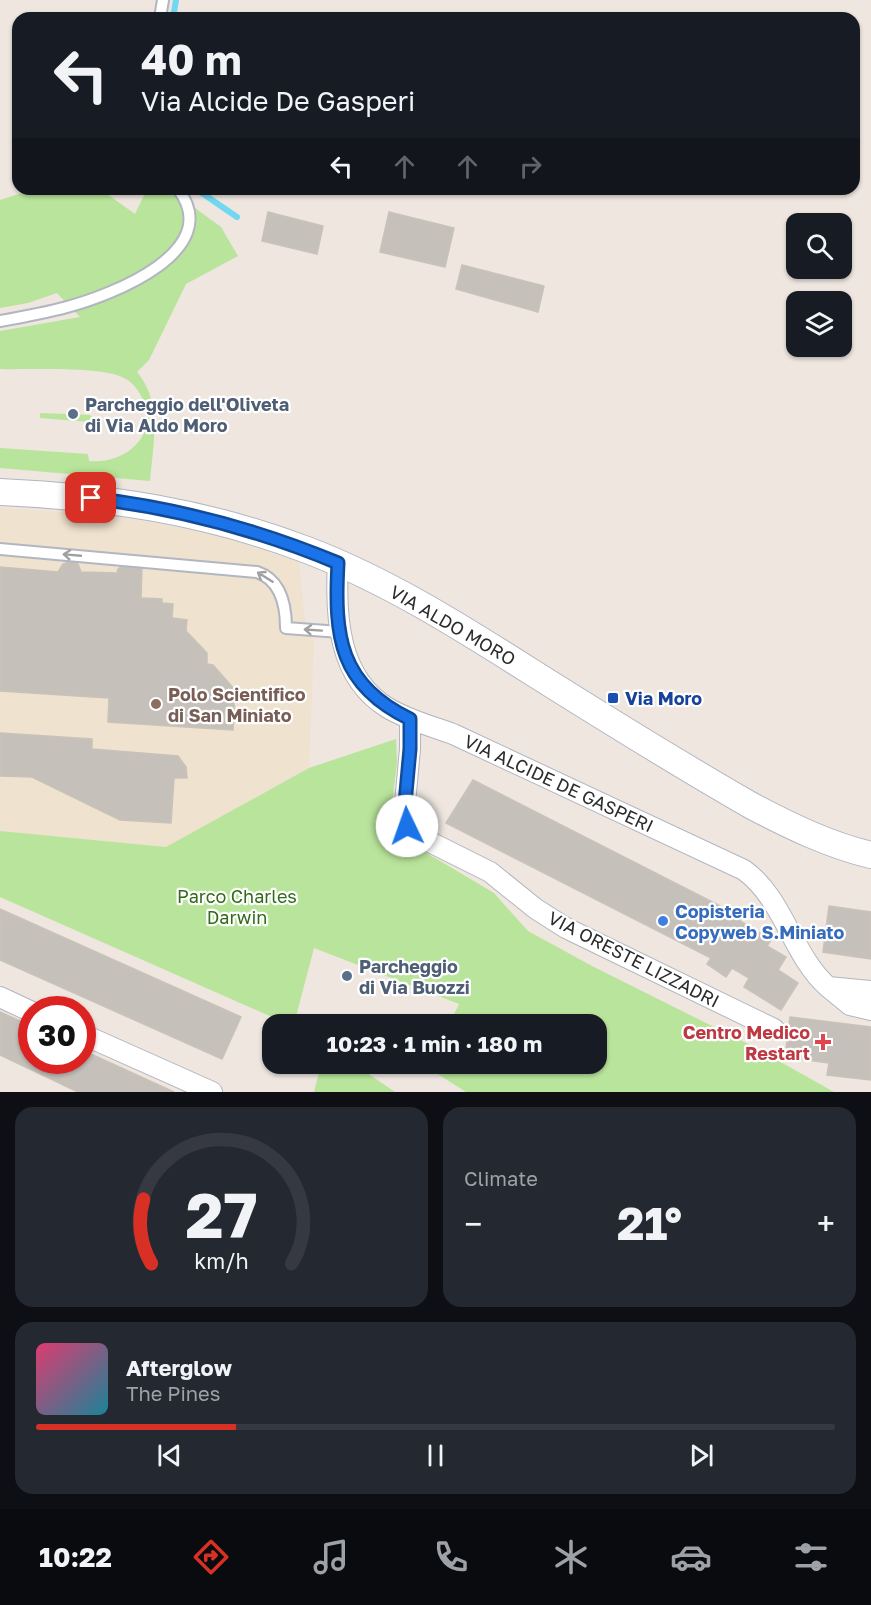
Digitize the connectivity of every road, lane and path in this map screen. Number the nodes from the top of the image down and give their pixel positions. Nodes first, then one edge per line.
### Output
1 (181, 195) edge
2 (0, 321) edge
3 (0, 492) edge
4 (0, 549) edge
5 (338, 563) junction
6 (340, 632) junction
7 (410, 719) junction
8 (871, 855) edge
9 (828, 987) junction
10 (871, 991) edge
11 (0, 998) edge
12 (18, 1006) edge
13 (871, 1010) edge
14 (774, 1029) dead end
15 (96, 1040) edge
16 (212, 1092) edge

1 - 2 lane
3 - 5 street, VIA ALDO MORO
6 -> 4 lane
5 - 6 street, VIA ALCIDE DE GASPERI
5 - 8 street, VIA ALDO MORO
6 - 7 street, VIA ALCIDE DE GASPERI
7 - 9 street, VIA ALCIDE DE GASPERI
7 - 14 street, VIA ORESTE LIZZADRI
9 - 10 street
9 - 13 street, VIA ALCIDE DE GASPERI
11 - 12 street
15 - 16 street

